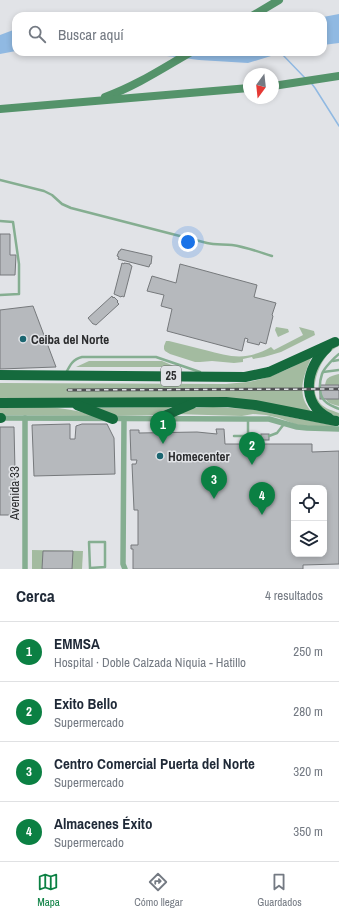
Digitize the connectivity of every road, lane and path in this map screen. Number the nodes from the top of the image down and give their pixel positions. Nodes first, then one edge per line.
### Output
1 (279, 0) edge
2 (259, 12) edge
3 (184, 56) edge
4 (339, 76) edge
5 (279, 85) edge
6 (243, 88) edge
7 (93, 101) junction
8 (3, 108) edge
9 (0, 180) edge
10 (0, 221) edge
11 (272, 256) dead end
12 (0, 295) edge
13 (337, 341) edge
14 (339, 354) edge
15 (339, 360) edge
16 (332, 361) junction
17 (339, 370) edge
18 (322, 372) junction
19 (0, 375) edge
20 (64, 376) junction
21 (218, 377) junction
22 (198, 402) junction
23 (0, 403) edge
24 (72, 403) junction
25 (339, 409) edge
26 (0, 418) edge
27 (26, 418) junction
28 (113, 419) junction
29 (124, 419) junction
30 (157, 419) junction
31 (248, 420) junction
32 (284, 423) junction
33 (338, 424) edge
34 (234, 436) dead end
35 (248, 436) junction
36 (261, 436) dead end
37 (269, 436) dead end
38 (248, 444) dead end
39 (123, 567) edge
40 (90, 568) edge
41 (25, 569) edge

1 - 2 main road
3 - 7 main road
4 - 5 main road
6 - 7 main road
7 - 8 main road
9 - 11 lane
10 - 12 lane
13 - 21 highway, 25
13 - 33 highway, 25
14 - 16 lane
15 - 16 lane
16 - 18 lane
17 - 18 lane
18 - 25 lane
19 - 20 highway, 25
20 - 21 highway, 25
20 - 21 lane
22 - 24 highway, 25
22 - 30 highway
22 - 33 highway, 25
23 - 24 highway, 25
24 - 28 highway
26 - 27 street
27 - 28 street
27 - 41 street, Avenida 33
28 - 29 street
29 - 30 street
29 - 39 street
30 - 31 street
31 - 32 street
31 - 35 lane
32 - 33 street
32 - 37 lane
34 - 35 lane
35 - 36 lane
35 - 38 lane
40 - 40 lane

